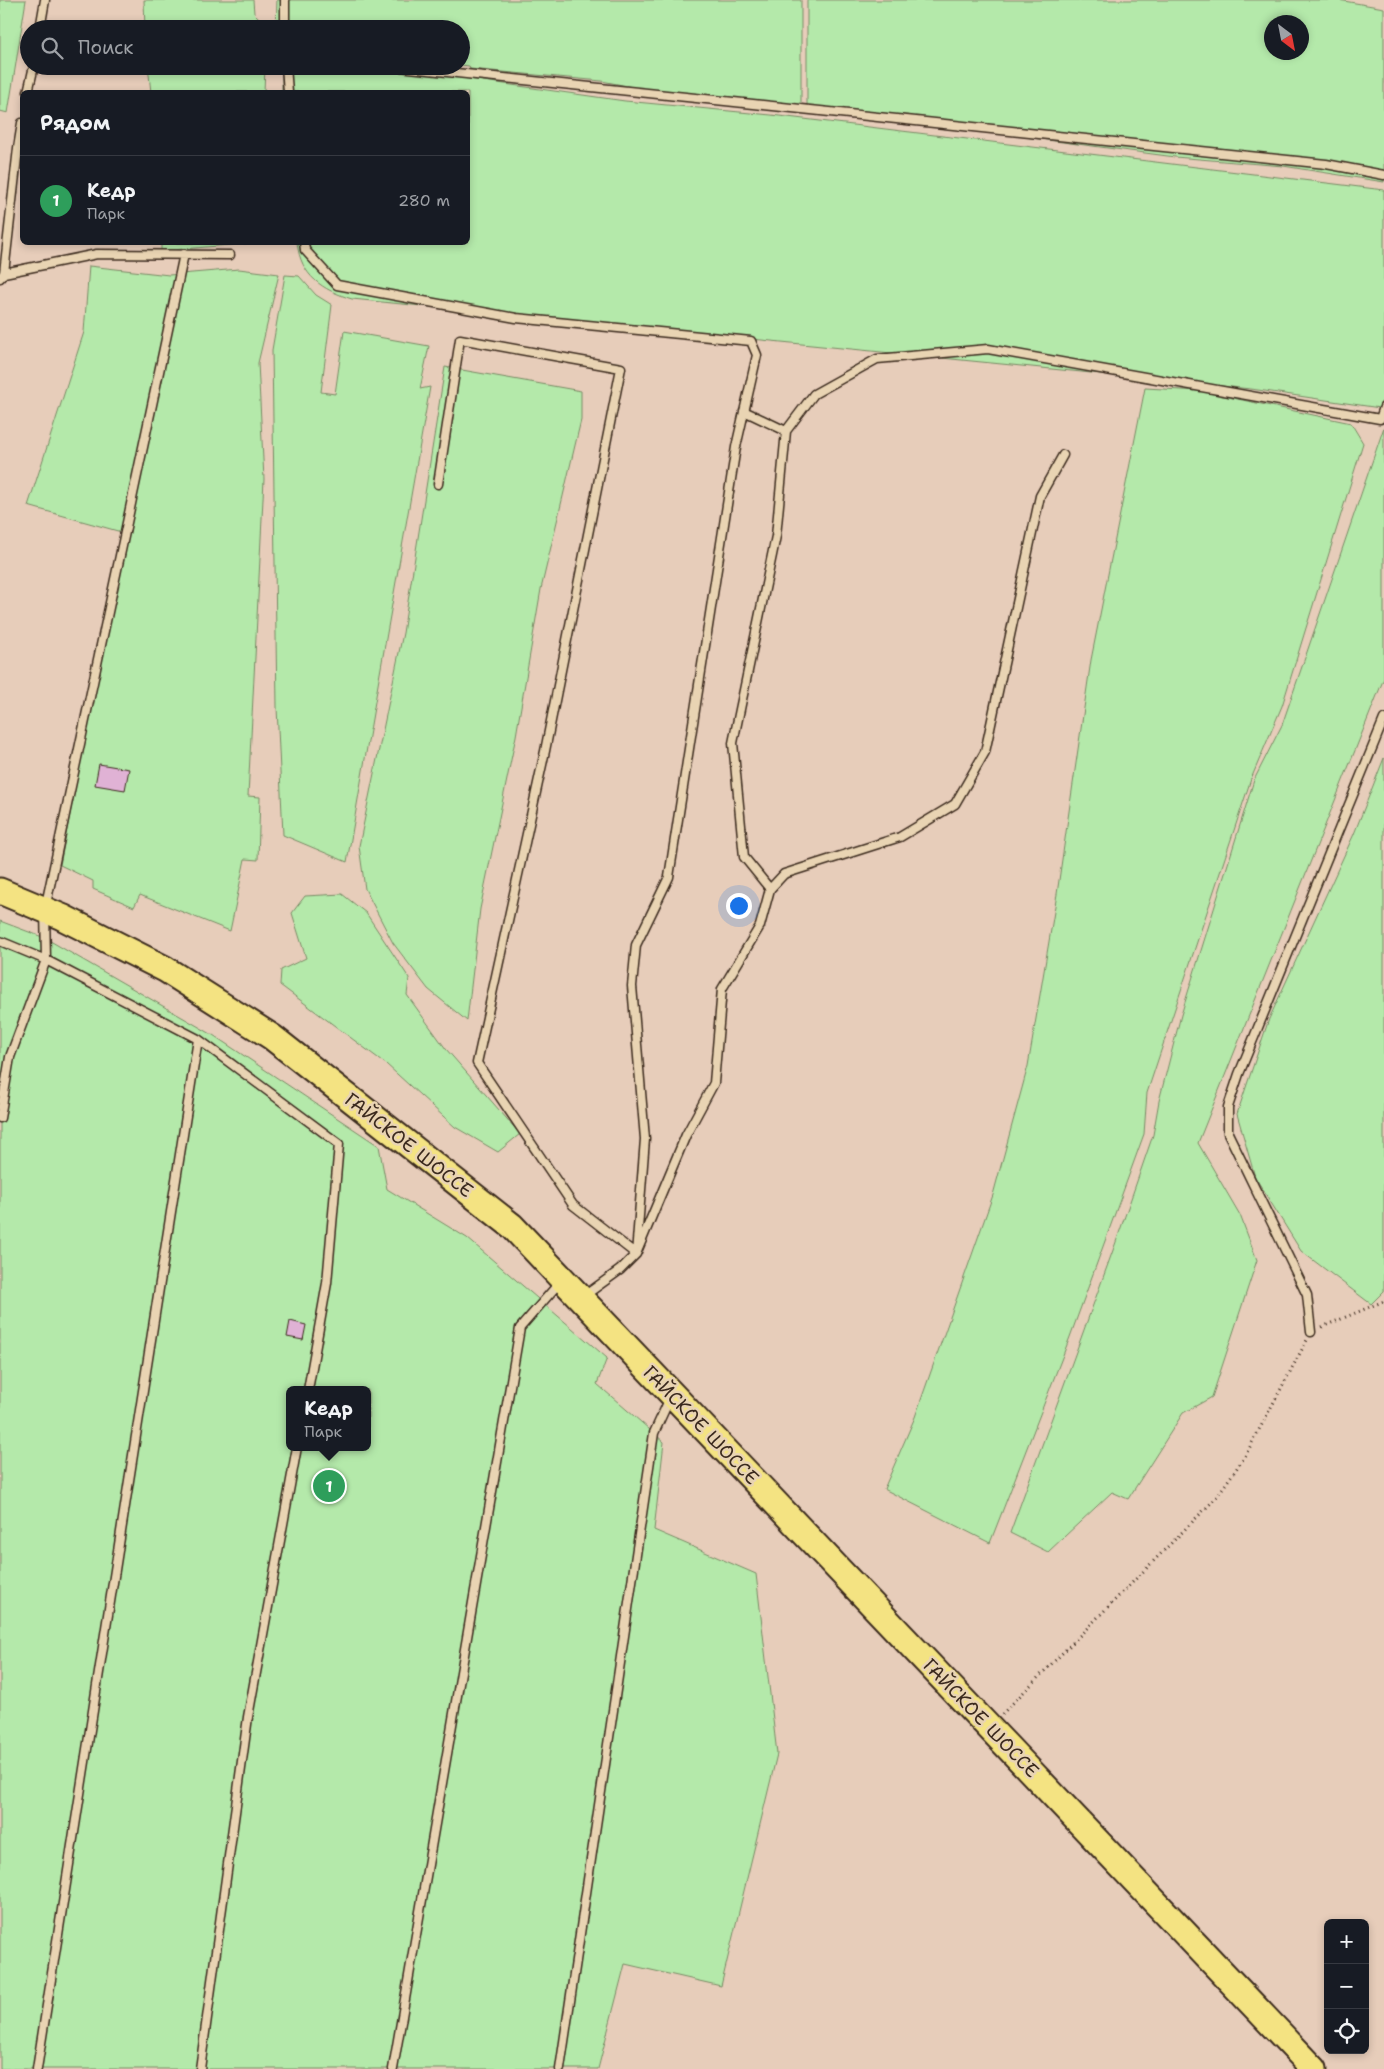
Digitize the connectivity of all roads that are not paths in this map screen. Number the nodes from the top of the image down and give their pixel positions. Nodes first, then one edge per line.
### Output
1 (46, 0) edge
2 (285, 0) edge
3 (42, 20) edge
4 (285, 20) edge
5 (470, 74) edge
6 (32, 75) edge
7 (287, 75) edge
8 (28, 90) edge
9 (288, 90) edge
10 (20, 138) edge
11 (1384, 175) edge
12 (304, 245) edge
13 (184, 254) junction
14 (230, 254) dead end
15 (2, 276) edge
16 (1384, 406) edge
17 (744, 411) junction
18 (786, 431) junction
19 (1063, 456) dead end
20 (438, 484) dead end
21 (1384, 719) edge
22 (770, 889) junction
23 (0, 892) edge
24 (45, 909) junction
25 (0, 941) edge
26 (46, 960) junction
27 (198, 1039) junction
28 (0, 1118) edge
29 (636, 1254) junction
30 (562, 1279) junction
31 (581, 1299) junction
32 (1311, 1332) road end
33 (309, 1386) edge
34 (672, 1394) junction
35 (296, 1451) edge
36 (37, 2069) edge
37 (200, 2069) edge
38 (393, 2069) edge
39 (560, 2069) edge
40 (1314, 2069) edge

1 - 3 lane
2 - 4 lane
5 - 11 lane
6 - 8 lane
7 - 9 lane
10 - 15 lane
12 - 17 lane
13 - 14 lane
13 - 15 lane
13 - 24 lane
16 - 18 lane
17 - 18 lane
17 - 29 lane
18 - 22 lane
19 - 22 lane
20 - 29 lane
21 - 32 lane
22 - 29 lane
23 - 24 main road, ГАЙСКОЕ ШОССЕ
24 - 26 lane
24 - 30 main road, ГАЙСКОЕ ШОССЕ
25 - 26 lane
26 - 27 lane
26 - 28 lane
27 - 33 lane
27 - 36 lane
29 - 31 lane
30 - 31 main road, ГАЙСКОЕ ШОССЕ
30 - 38 lane
31 - 34 main road, ГАЙСКОЕ ШОССЕ
34 - 39 lane
34 - 40 main road, ГАЙСКОЕ ШОССЕ
35 - 37 lane

